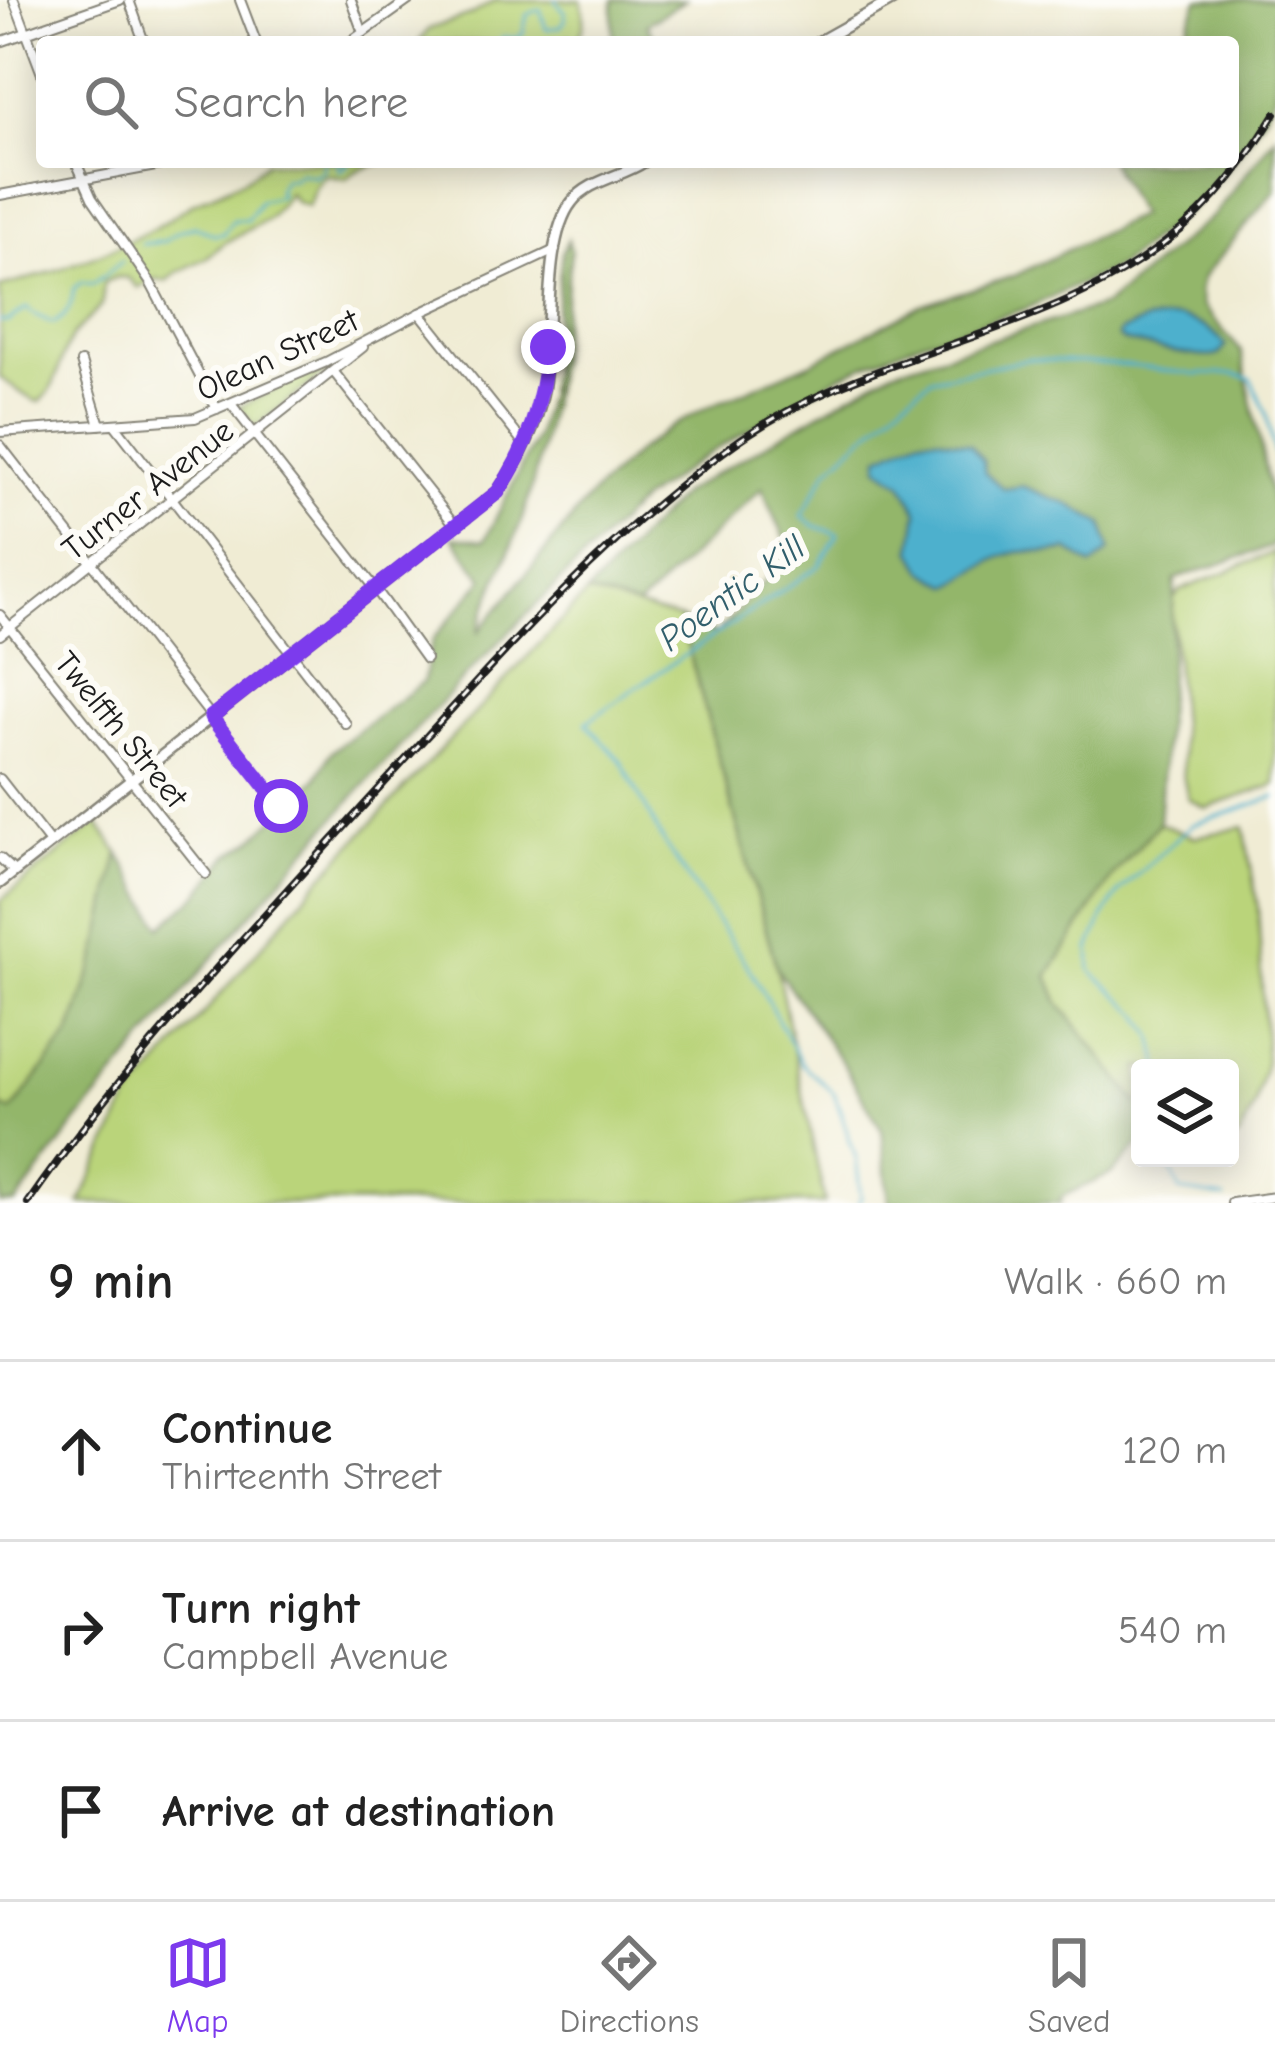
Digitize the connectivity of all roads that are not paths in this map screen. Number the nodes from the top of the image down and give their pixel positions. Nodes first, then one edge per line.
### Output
1 (14, 0) edge
2 (124, 0) edge
3 (240, 0) edge
4 (351, 0) edge
5 (409, 0) edge
6 (893, 0) edge
7 (362, 33) junction
8 (27, 34) junction
9 (141, 36) edge
10 (254, 36) edge
11 (358, 36) edge
12 (829, 36) edge
13 (0, 42) edge
14 (36, 58) edge
15 (78, 168) edge
16 (146, 168) edge
17 (631, 168) edge
18 (83, 180) junction
19 (0, 195) edge
20 (555, 250) junction
21 (421, 313) junction
22 (378, 334) junction
23 (82, 362) dead end
24 (326, 362) junction
25 (334, 372) junction
26 (231, 404) junction
27 (218, 409) junction
28 (100, 425) junction
29 (116, 426) junction
30 (0, 432) edge
31 (254, 436) junction
32 (0, 445) edge
33 (525, 445) junction
34 (172, 500) junction
35 (454, 525) junction
36 (91, 562) junction
37 (374, 588) junction
38 (0, 615) edge
39 (10, 628) junction
40 (0, 635) edge
41 (292, 654) junction
42 (426, 658) dead end
43 (211, 717) junction
44 (346, 724) dead end
45 (132, 778) junction
46 (0, 779) edge
47 (281, 806) dead end
48 (50, 843) junction
49 (0, 857) edge
50 (14, 871) junction
51 (206, 874) dead end
52 (0, 883) edge
53 (1275, 1197) edge
54 (1232, 1203) edge

1 - 8 street
2 - 8 street
2 - 9 street
3 - 10 street
4 - 7 street
5 - 7 street
6 - 12 street
7 - 11 street
8 - 13 street
8 - 14 street
15 - 18 street
16 - 18 street
17 - 20 street
18 - 19 street
18 - 27 street
20 - 21 street, Olean Street
20 - 33 street
21 - 22 street, Olean Street
21 - 33 street
22 - 24 street, Olean Street
22 - 25 street, Turner Avenue
23 - 28 street
24 - 25 street
24 - 26 street, Olean Street
25 - 31 street, Turner Avenue
25 - 35 street
26 - 27 street, Olean Street
26 - 31 street
27 - 29 street, Olean Street
28 - 29 street, Olean Street
28 - 30 street, Olean Street
29 - 34 street
31 - 34 street, Turner Avenue
31 - 37 street
32 - 36 street
33 - 35 street
34 - 36 street, Turner Avenue
34 - 41 street
35 - 37 street
36 - 39 street, Turner Avenue
36 - 43 street
37 - 41 street
37 - 42 street
38 - 39 street, Twelfth Street
39 - 40 street, Turner Avenue
39 - 45 street, Twelfth Street
41 - 43 street
41 - 44 street
43 - 45 street
43 - 47 street
45 - 48 street
45 - 51 street, Twelfth Street
46 - 48 street
48 - 50 street
49 - 50 street
50 - 52 street
53 - 54 street

